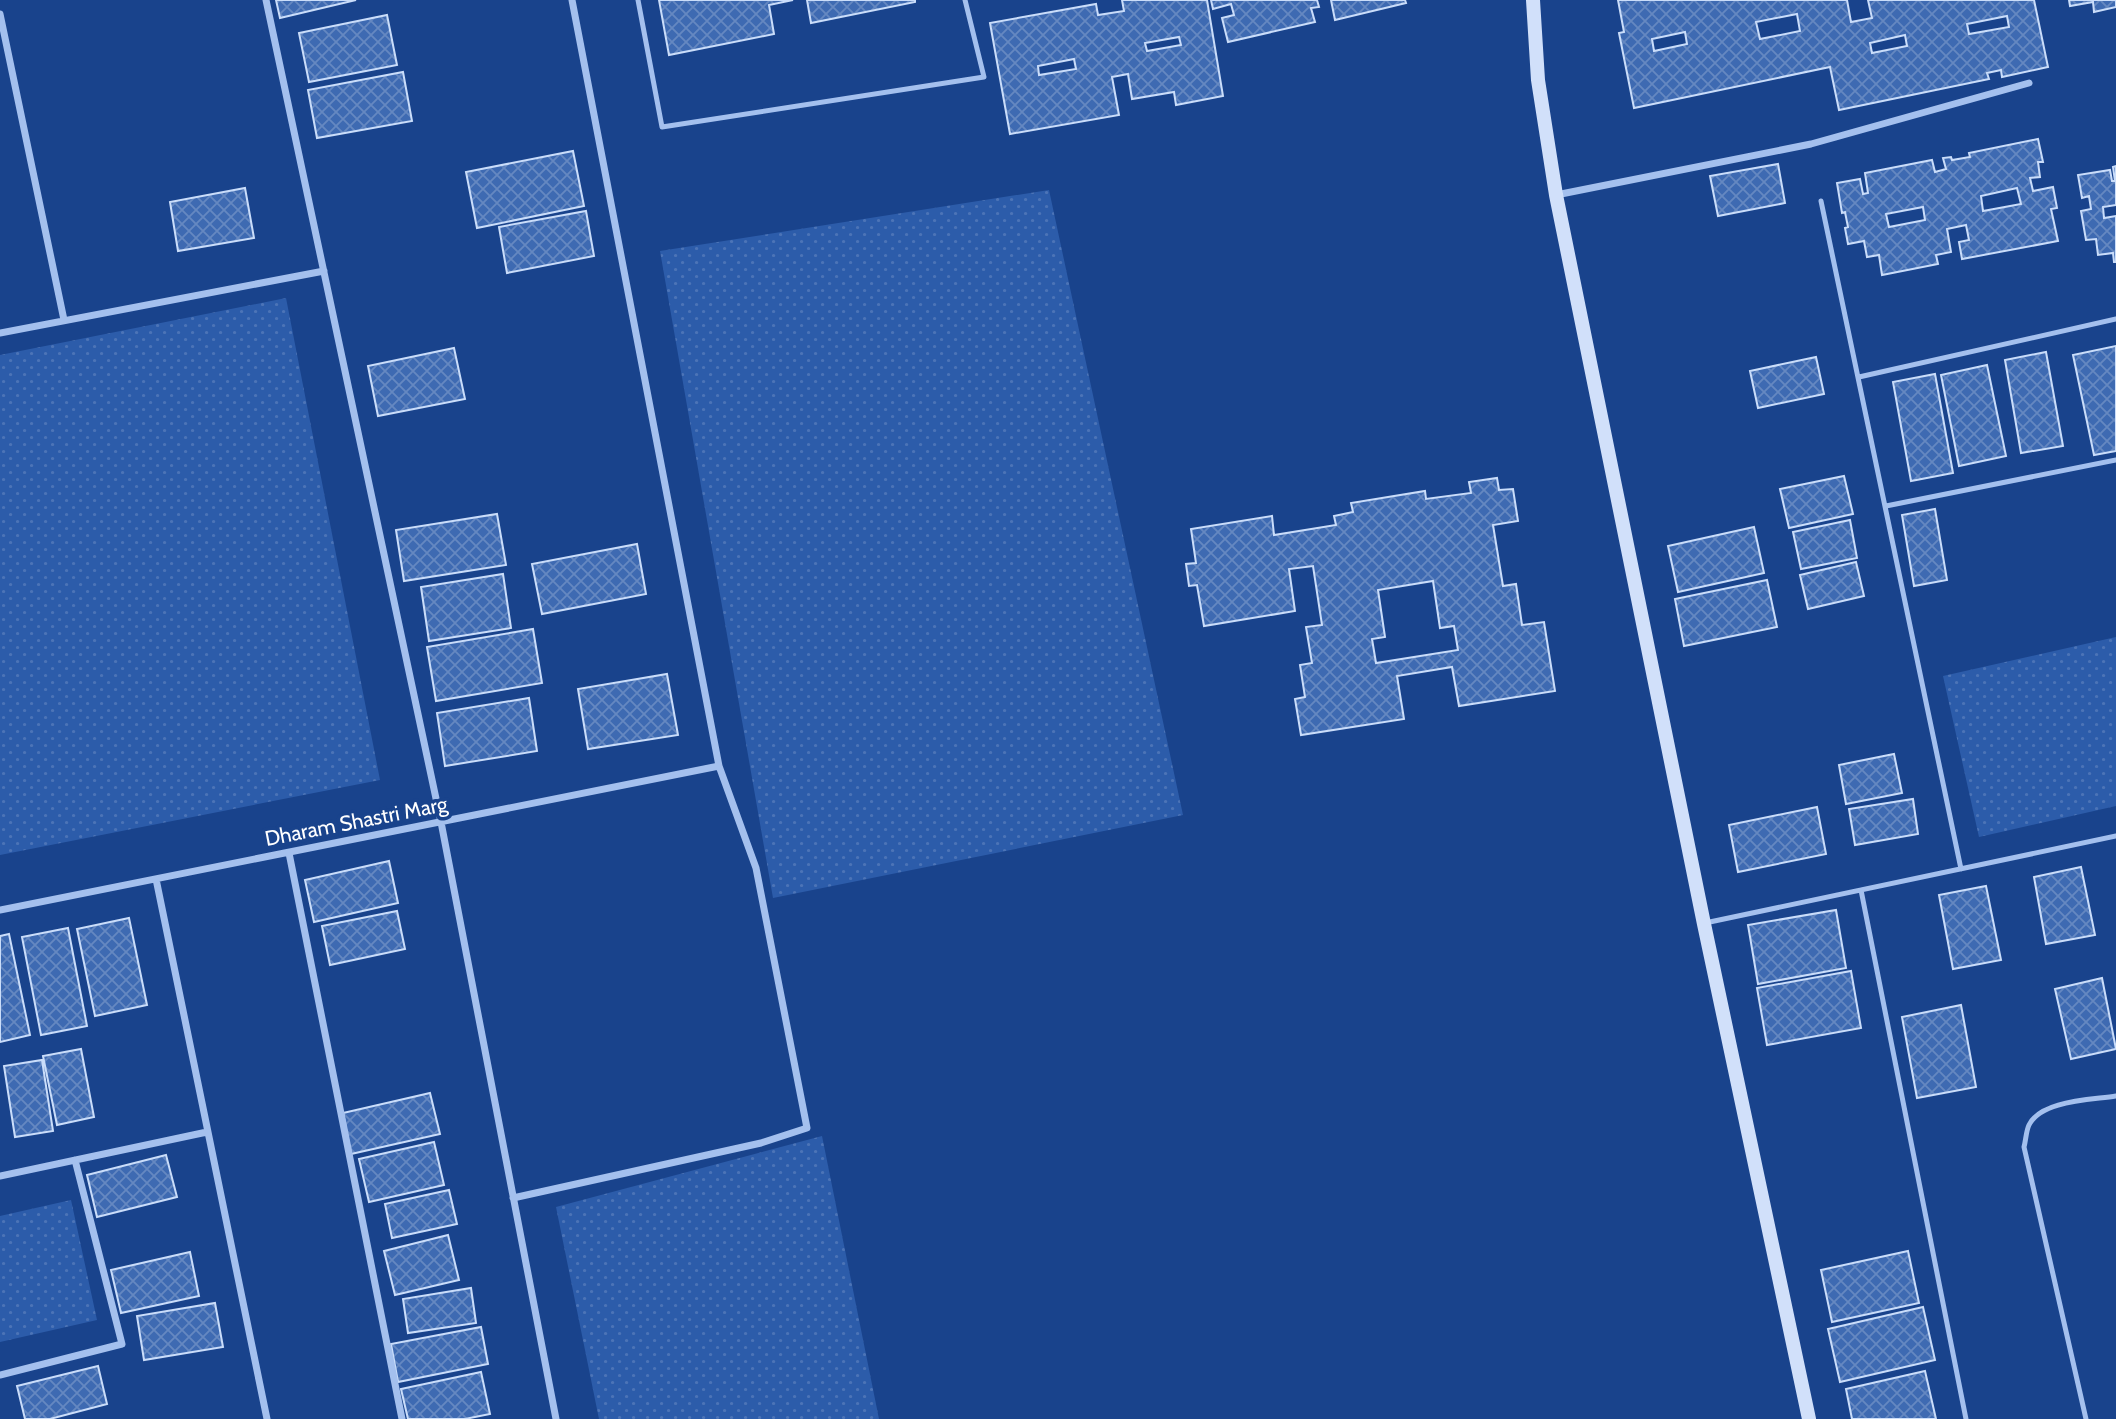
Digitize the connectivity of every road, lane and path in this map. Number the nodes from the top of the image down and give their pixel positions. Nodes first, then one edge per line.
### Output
1 (266, 0) edge
2 (572, 0) edge
3 (638, 0) edge
4 (965, 0) edge
5 (1533, 0) edge
6 (0, 14) edge
7 (2029, 83) dead end
8 (1556, 195) junction
9 (1821, 201) dead end
10 (324, 271) junction
11 (2116, 319) edge
12 (64, 320) junction
13 (0, 333) edge
14 (1859, 377) junction
15 (2116, 460) edge
16 (1886, 506) junction
17 (719, 766) junction
18 (441, 822) junction
19 (2116, 836) edge
20 (289, 853) junction
21 (1961, 869) junction
22 (156, 879) junction
23 (1861, 890) junction
24 (0, 910) edge
25 (1704, 924) junction
26 (2116, 1096) edge
27 (207, 1132) junction
28 (75, 1160) junction
29 (0, 1177) edge
30 (513, 1198) junction
31 (0, 1375) edge
32 (267, 1419) edge
33 (402, 1419) edge
34 (556, 1419) edge
35 (1809, 1419) edge
36 (1966, 1419) edge
37 (2086, 1419) edge

1 - 10 street
2 - 17 street
3 - 4 lane
5 - 8 street
6 - 12 street
7 - 8 street
8 - 25 street
9 - 14 lane
10 - 12 street
10 - 18 street
11 - 14 lane
12 - 13 street
14 - 16 lane
15 - 16 lane
16 - 21 lane
17 - 18 street, Dharam Shastri Marg
17 - 30 street
18 - 20 street, Dharam Shastri Marg
18 - 30 street
19 - 21 lane
20 - 22 street, Dharam Shastri Marg
20 - 33 street
21 - 23 lane
22 - 24 street, Dharam Shastri Marg
22 - 27 street
23 - 25 lane
23 - 36 lane
25 - 35 street
26 - 37 lane
27 - 28 street
27 - 32 street
28 - 29 street
28 - 31 street
30 - 34 street

